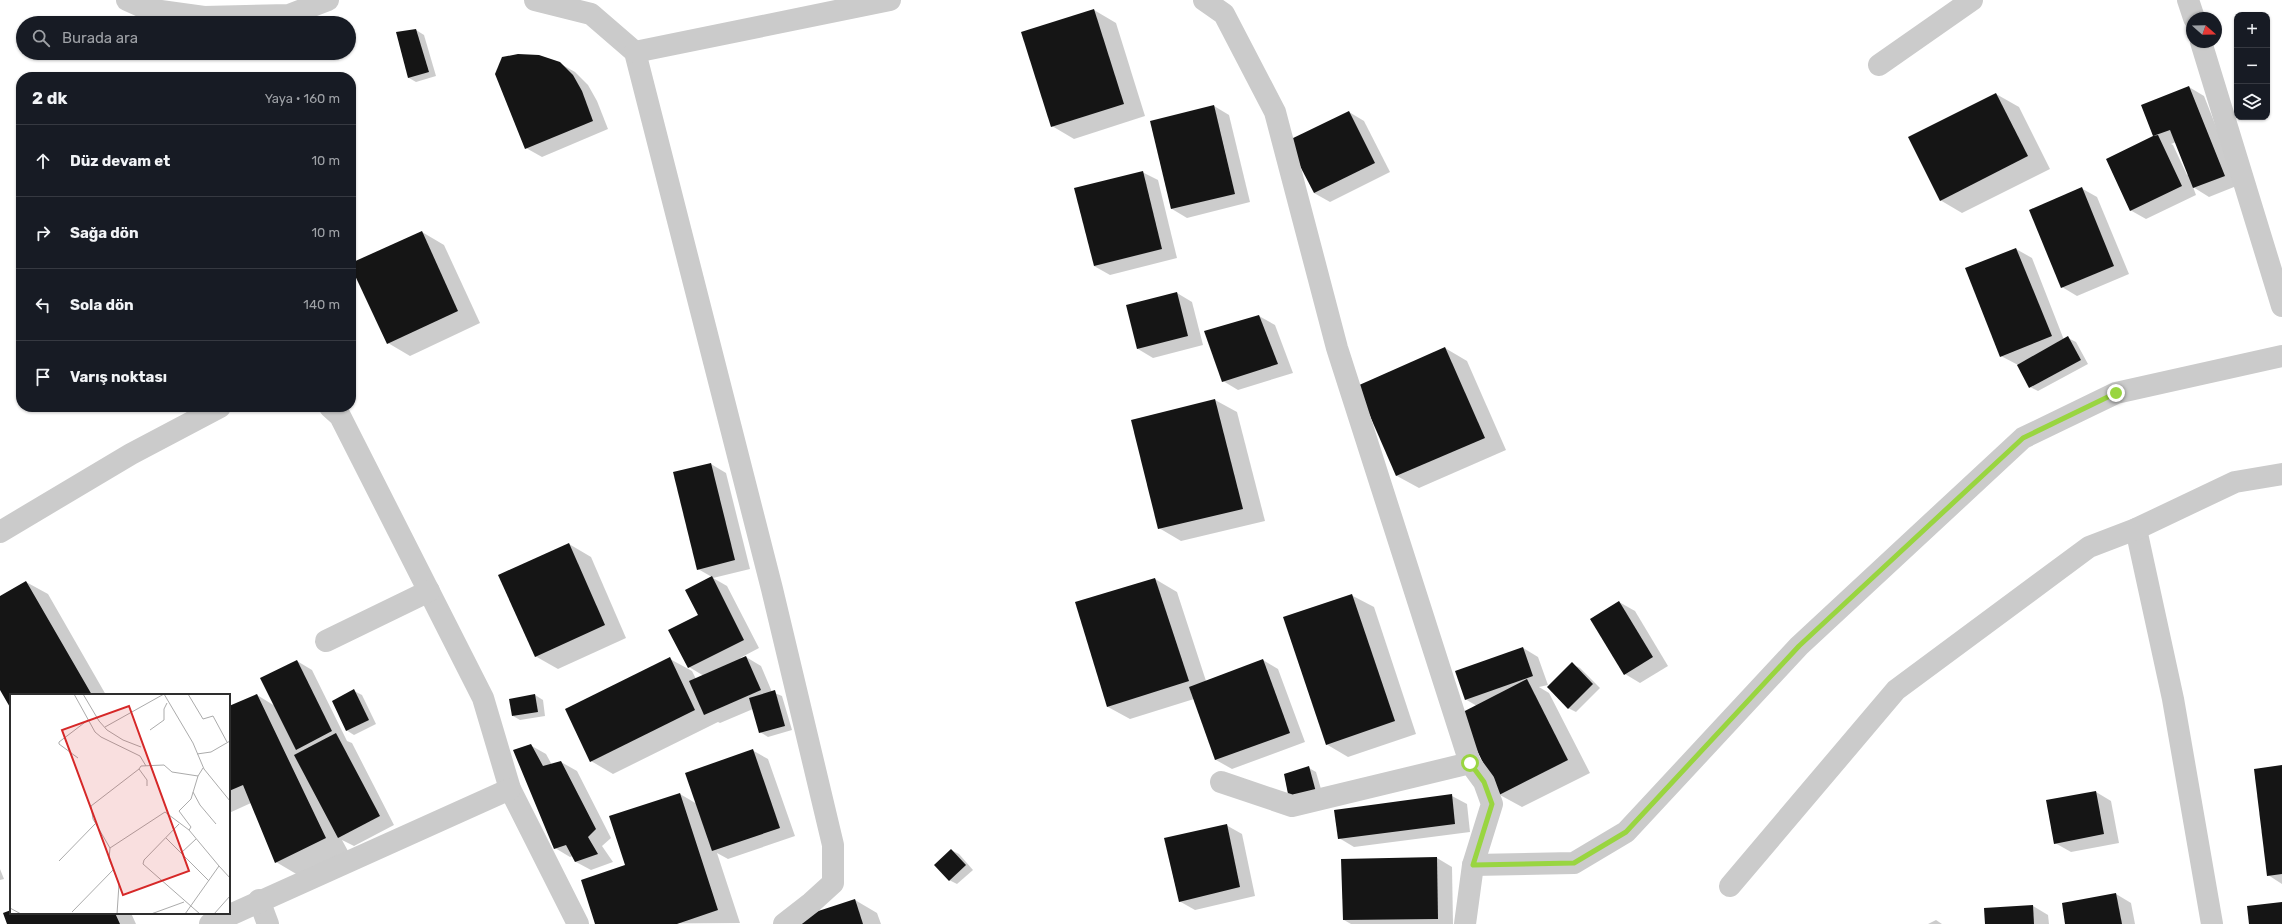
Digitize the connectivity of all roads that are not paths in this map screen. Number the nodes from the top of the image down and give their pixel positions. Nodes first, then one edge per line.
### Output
1 (127, 0) edge
2 (328, 0) edge
3 (535, 0) edge
4 (890, 0) edge
5 (1204, 0) edge
6 (1972, 0) edge
7 (2188, 0) edge
8 (2192, 12) edge
9 (191, 16) edge
10 (261, 16) edge
11 (2203, 48) edge
12 (635, 52) junction
13 (1879, 65) dead end
14 (2282, 306) edge
15 (2282, 356) edge
16 (211, 412) edge
17 (336, 412) edge
18 (2282, 474) edge
19 (2136, 530) junction
20 (0, 532) edge
21 (429, 591) junction
22 (326, 641) dead end
23 (1470, 763) junction
24 (1222, 782) dead end
25 (510, 789) junction
26 (1473, 865) junction
27 (1730, 886) dead end
28 (259, 900) junction
29 (210, 924) edge
30 (268, 924) edge
31 (578, 924) edge
32 (784, 924) edge
33 (1465, 924) edge
34 (2212, 924) edge

1 - 9 street
2 - 10 street
3 - 12 street
4 - 12 street
5 - 23 street
6 - 13 street
7 - 8 street
11 - 14 street
12 - 32 street
15 - 26 street
16 - 20 street
17 - 21 street
18 - 19 street
19 - 27 street
19 - 34 street
21 - 22 street
21 - 25 street
23 - 24 street
23 - 26 street
25 - 28 street
25 - 31 street
26 - 33 street
28 - 29 street
28 - 30 street

